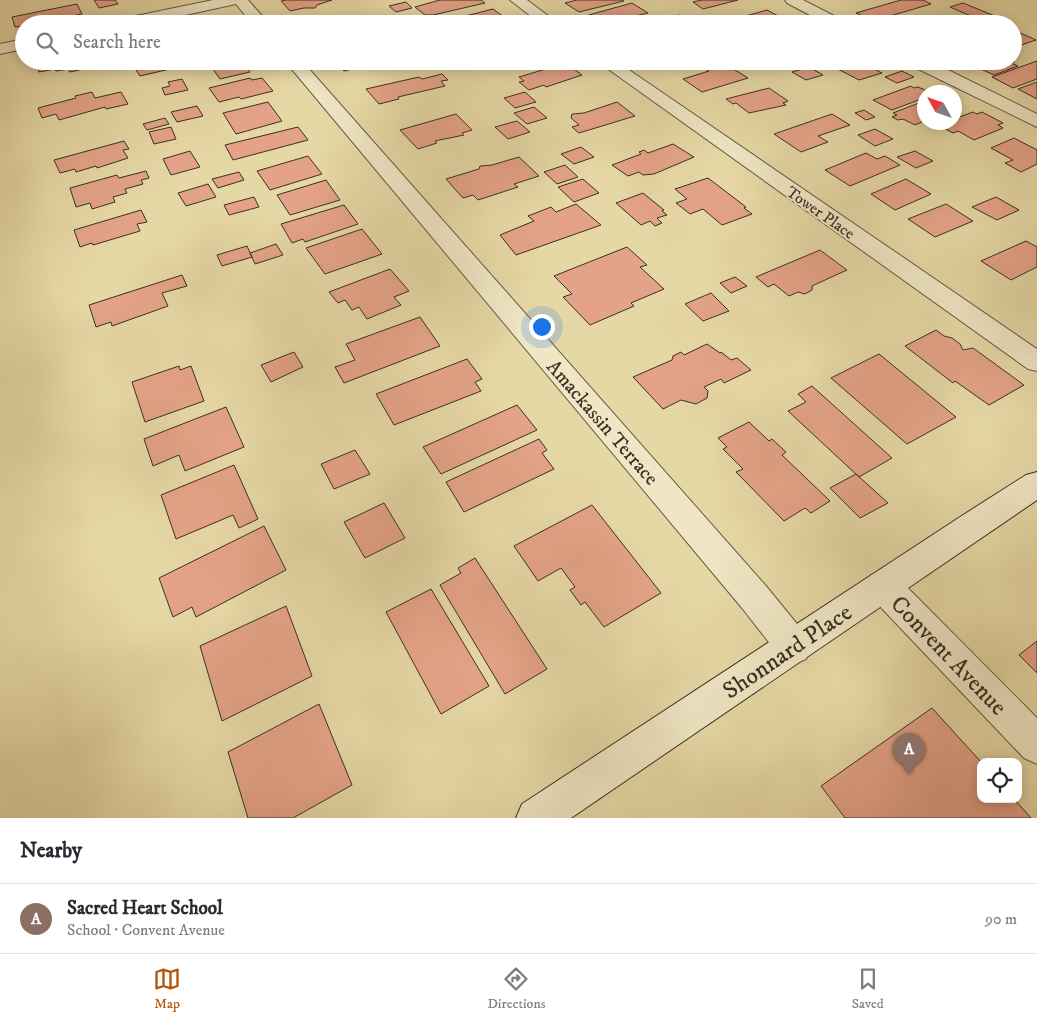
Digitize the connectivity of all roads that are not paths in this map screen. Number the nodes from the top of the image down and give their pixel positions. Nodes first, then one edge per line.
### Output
1 (234, 0) edge
2 (240, 0) edge
3 (517, 0) edge
4 (792, 0) edge
5 (163, 15) edge
6 (253, 15) edge
7 (538, 15) edge
8 (821, 15) edge
9 (15, 46) edge
10 (0, 49) edge
11 (301, 70) edge
12 (618, 70) edge
13 (934, 70) edge
14 (1037, 121) edge
15 (1037, 362) edge
16 (1037, 484) edge
17 (883, 586) junction
18 (794, 647) junction
19 (1037, 746) edge
20 (536, 818) edge

1 - 5 street
2 - 6 street
3 - 7 street
4 - 8 street
9 - 10 street
11 - 18 street, Amackassin Terrace
12 - 15 street, Tower Place
13 - 14 street
16 - 17 street, Shonnard Place
17 - 18 street, Shonnard Place
17 - 19 street, Convent Avenue
18 - 20 street, Shonnard Place

